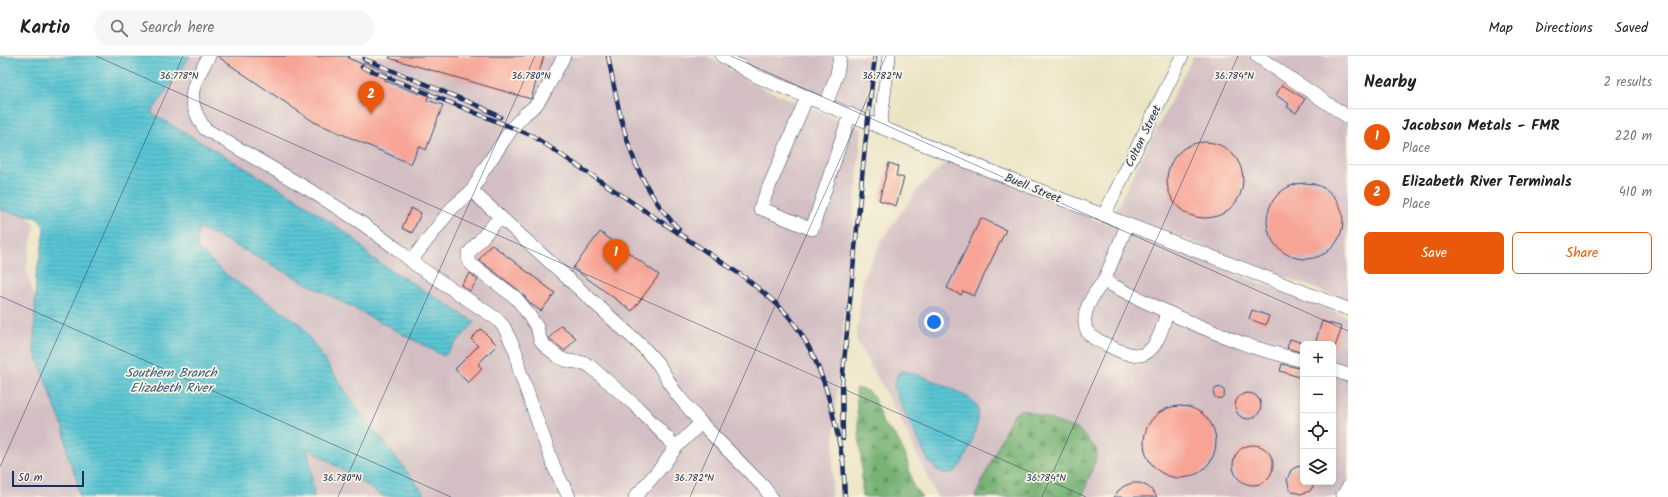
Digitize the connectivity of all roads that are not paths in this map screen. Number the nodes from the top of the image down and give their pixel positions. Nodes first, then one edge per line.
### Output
1 (209, 56) edge
2 (564, 56) edge
3 (722, 56) edge
4 (840, 56) edge
5 (889, 56) edge
6 (1182, 56) edge
7 (1257, 56) edge
8 (807, 97) junction
9 (826, 105) junction
10 (850, 114) junction
11 (1348, 117) edge
12 (880, 127) junction
13 (472, 191) junction
14 (1104, 215) junction
15 (500, 217) junction
16 (1127, 225) junction
17 (411, 261) junction
18 (1104, 281) junction
19 (1348, 309) edge
20 (1167, 312) junction
21 (1300, 360) edge
22 (1336, 371) edge
23 (1348, 374) edge
24 (701, 423) junction
25 (676, 447) junction
26 (1348, 487) edge
27 (569, 497) edge
28 (635, 497) edge
29 (771, 497) edge
30 (1342, 497) edge

1 - 17 street
2 - 13 street
3 - 8 street, Buell Street
4 - 9 street
5 - 12 street
6 - 14 street, Colton Street
7 - 11 street
8 - 9 street, Buell Street
8 - 10 street
9 - 10 street, Buell Street
10 - 12 street, Buell Street
12 - 14 street, Buell Street
13 - 15 street
13 - 17 street
14 - 16 street, Buell Street
15 - 24 street
15 - 25 street
16 - 18 street
16 - 19 street, Buell Street
17 - 27 street
18 - 20 street
18 - 20 street
20 - 21 street
22 - 23 street
24 - 25 street
24 - 29 street
25 - 28 street
26 - 30 street

